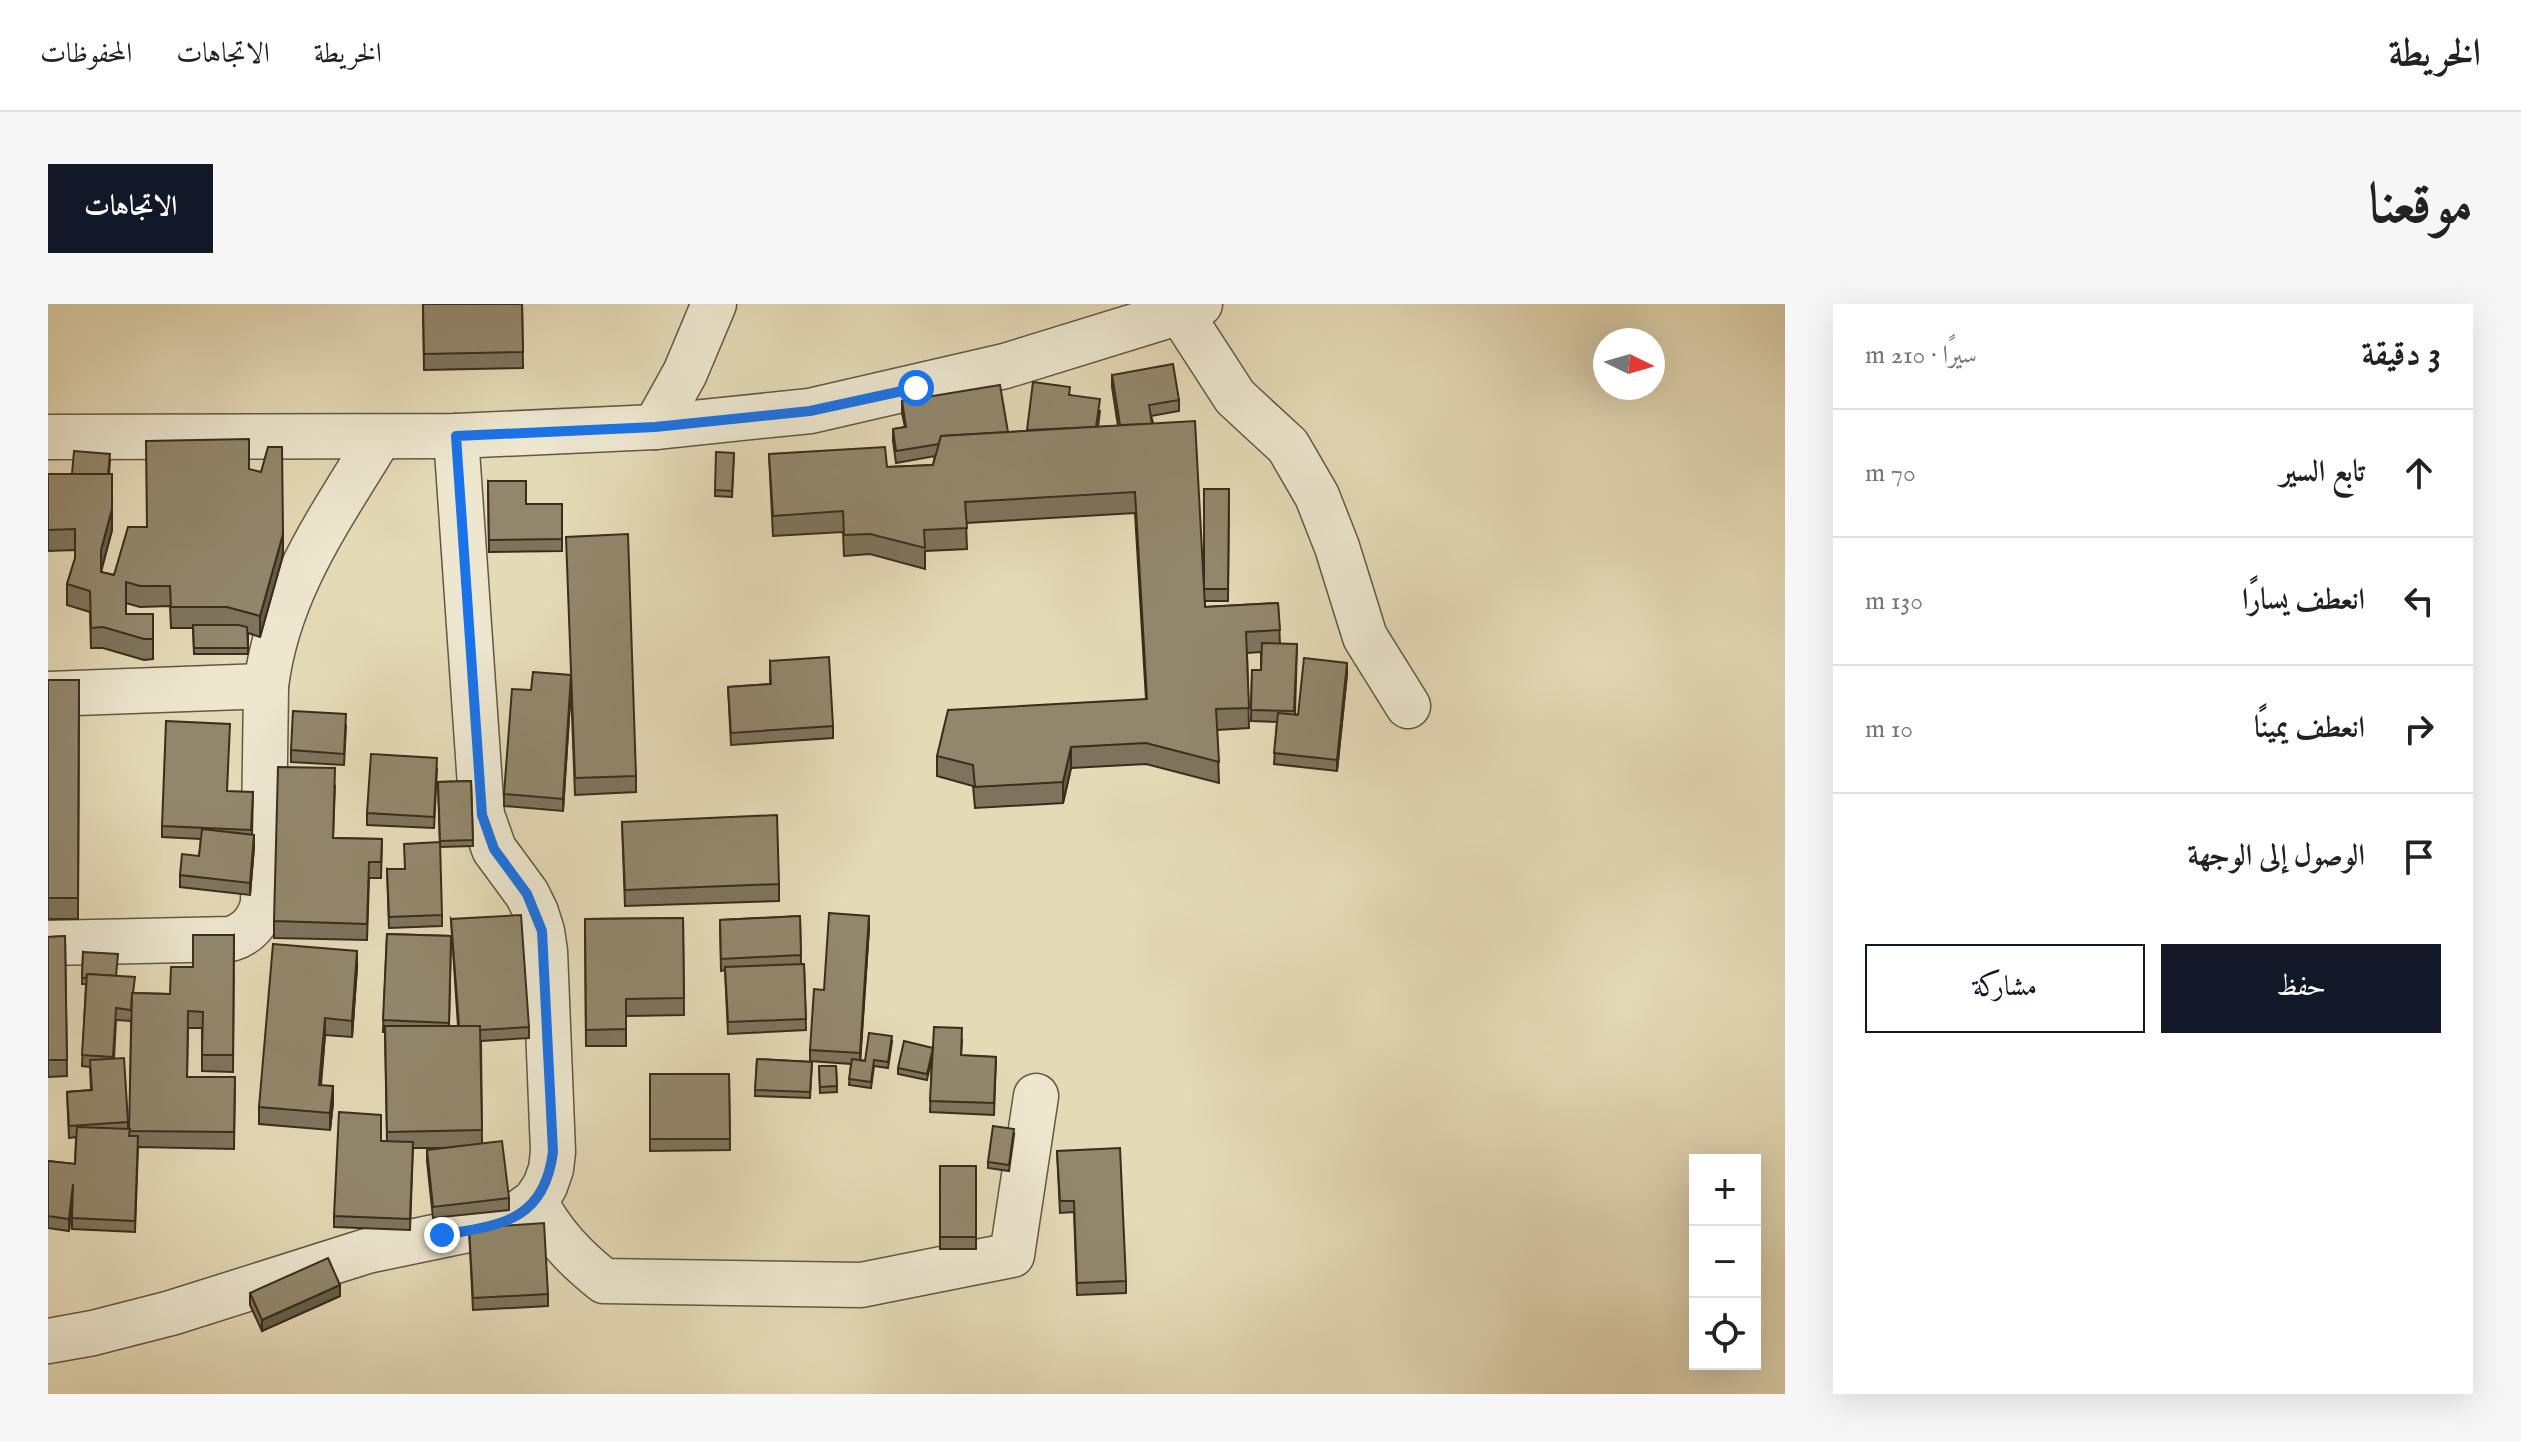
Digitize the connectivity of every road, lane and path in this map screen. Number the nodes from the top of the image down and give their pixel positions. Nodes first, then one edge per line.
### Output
1 (714, 304) edge
2 (1190, 308) edge
3 (655, 427) junction
4 (456, 436) junction
5 (48, 437) edge
6 (379, 438) junction
7 (266, 686) junction
8 (48, 694) edge
9 (1408, 706) dead end
10 (48, 943) edge
11 (1036, 1096) dead end
12 (535, 1201) junction
13 (48, 1341) edge

1 - 3 street
2 - 3 street
2 - 9 street
3 - 4 street
4 - 6 street
4 - 12 street
5 - 6 street
6 - 7 street
7 - 8 street
7 - 10 street
11 - 12 street
12 - 13 street

